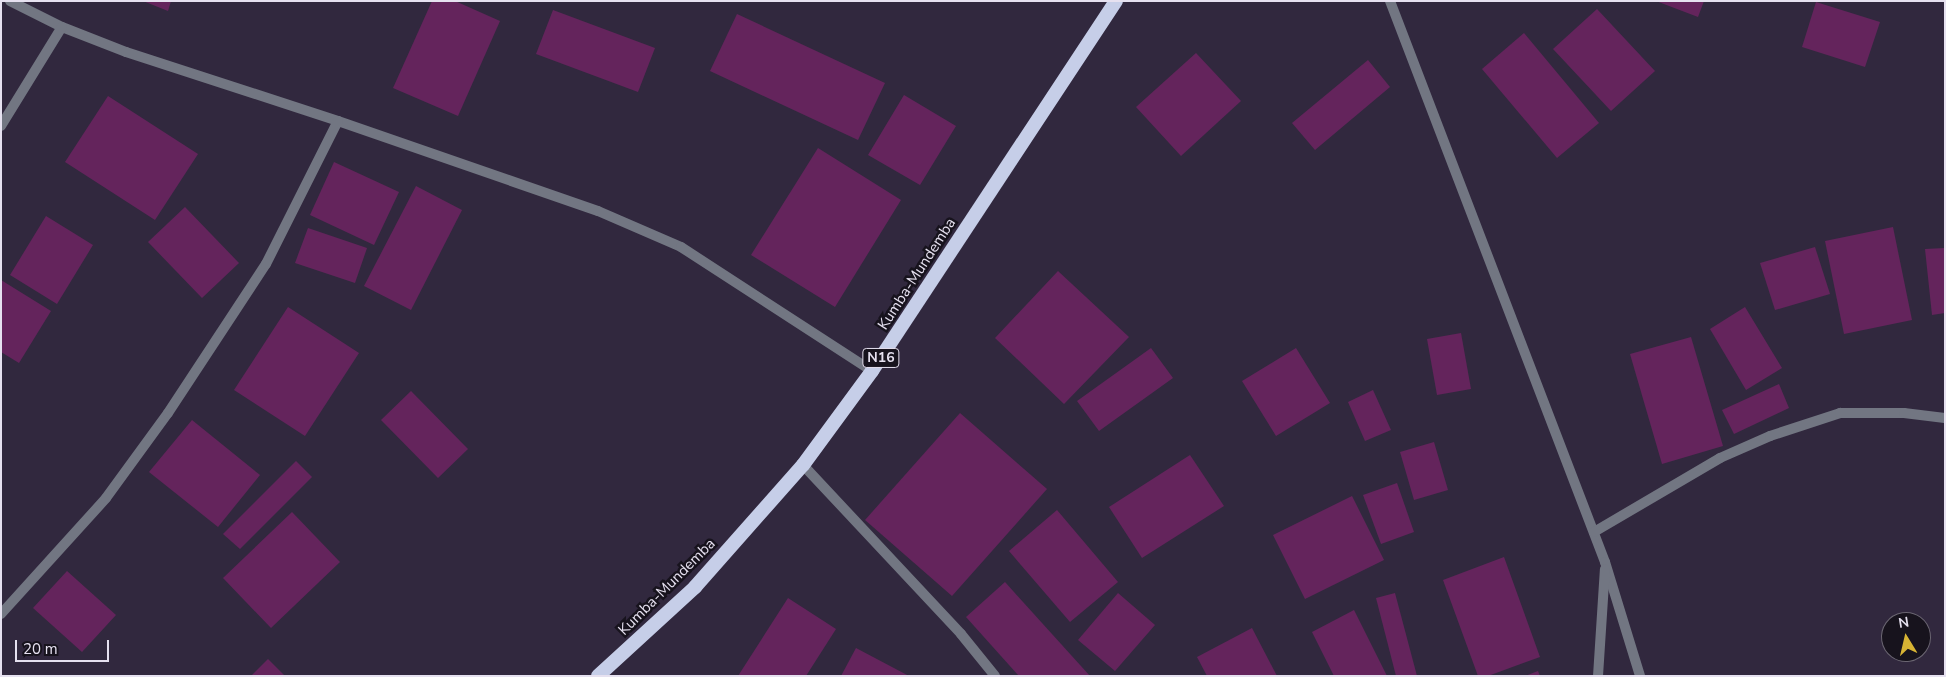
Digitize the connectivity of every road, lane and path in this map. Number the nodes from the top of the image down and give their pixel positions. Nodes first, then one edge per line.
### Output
1 (10, 1) edge
2 (1116, 1) edge
3 (1390, 1) edge
4 (62, 27) junction
5 (338, 121) junction
6 (1, 126) edge
7 (872, 371) junction
8 (1945, 418) edge
9 (803, 465) junction
10 (1594, 532) junction
11 (1605, 562) junction
12 (1, 614) edge
13 (598, 676) edge
14 (995, 676) edge
15 (1598, 676) edge
16 (1640, 676) edge

1 - 4 street
2 - 7 highway, Kumba-Mundemba / N16
3 - 10 street
4 - 5 street
4 - 6 street
5 - 7 street
5 - 12 street
7 - 9 highway, Kumba-Mundemba / N16
8 - 10 street
9 - 13 highway, Kumba-Mundemba / N16
9 - 14 street
10 - 11 street
11 - 15 street
11 - 16 street

